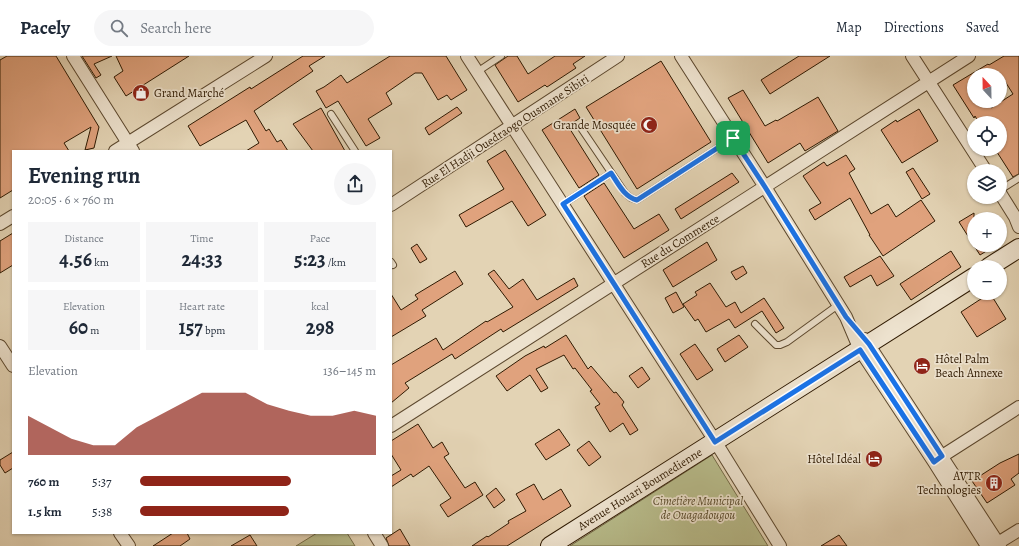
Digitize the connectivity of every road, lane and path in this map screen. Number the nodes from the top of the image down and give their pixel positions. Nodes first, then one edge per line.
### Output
1 (72, 56) edge
2 (266, 56) edge
3 (467, 56) edge
4 (501, 56) edge
5 (618, 56) edge
6 (681, 56) edge
7 (912, 56) edge
8 (969, 56) edge
9 (477, 72) junction
10 (928, 82) junction
11 (331, 114) dead end
12 (512, 125) junction
13 (581, 128) dead end
14 (733, 138) junction
15 (130, 147) edge
16 (119, 150) edge
17 (354, 150) edge
18 (981, 164) edge
19 (611, 173) junction
20 (1019, 178) edge
21 (1007, 186) edge
22 (765, 187) junction
23 (1007, 203) edge
24 (392, 204) edge
25 (563, 204) junction
26 (12, 217) edge
27 (1018, 221) edge
28 (0, 224) edge
29 (1019, 248) edge
30 (1000, 260) edge
31 (967, 281) edge
32 (613, 283) junction
33 (838, 305) junction
34 (755, 324) dead end
35 (0, 346) edge
36 (865, 347) junction
37 (12, 364) edge
38 (1019, 406) edge
39 (392, 425) edge
40 (715, 442) junction
41 (938, 459) junction
42 (1019, 530) edge
43 (121, 534) edge
44 (375, 534) edge
45 (995, 545) edge
46 (129, 546) edge
47 (382, 546) edge
48 (550, 546) edge
49 (780, 546) edge

1 - 15 street
2 - 15 street
3 - 9 street
4 - 9 lane
5 - 12 street, Rue El Hadji Ouedraogo Ousmane Sibiri
6 - 14 street
7 - 10 street
8 - 10 street, Rue du Commerce
9 - 12 street
10 - 18 street
10 - 22 street, Rue du Commerce
11 - 17 lane
12 - 24 street, Rue El Hadji Ouedraogo Ousmane Sibiri
12 - 25 street
13 - 19 lane
14 - 19 lane
14 - 22 street
15 - 16 street
19 - 25 lane
20 - 21 lane
22 - 32 street, Rue du Commerce
22 - 33 street
23 - 27 street
25 - 32 street
26 - 28 street
29 - 30 main road
31 - 36 main road, Avenue Houari Boumedienne
32 - 39 street, Rue du Commerce
32 - 40 street
33 - 34 lane
33 - 36 street
35 - 37 street
36 - 40 main road, Avenue Houari Boumedienne
36 - 41 street
38 - 41 street
40 - 48 main road, Avenue Houari Boumedienne
40 - 49 street
41 - 45 street
42 - 45 street
43 - 46 street
44 - 47 street

